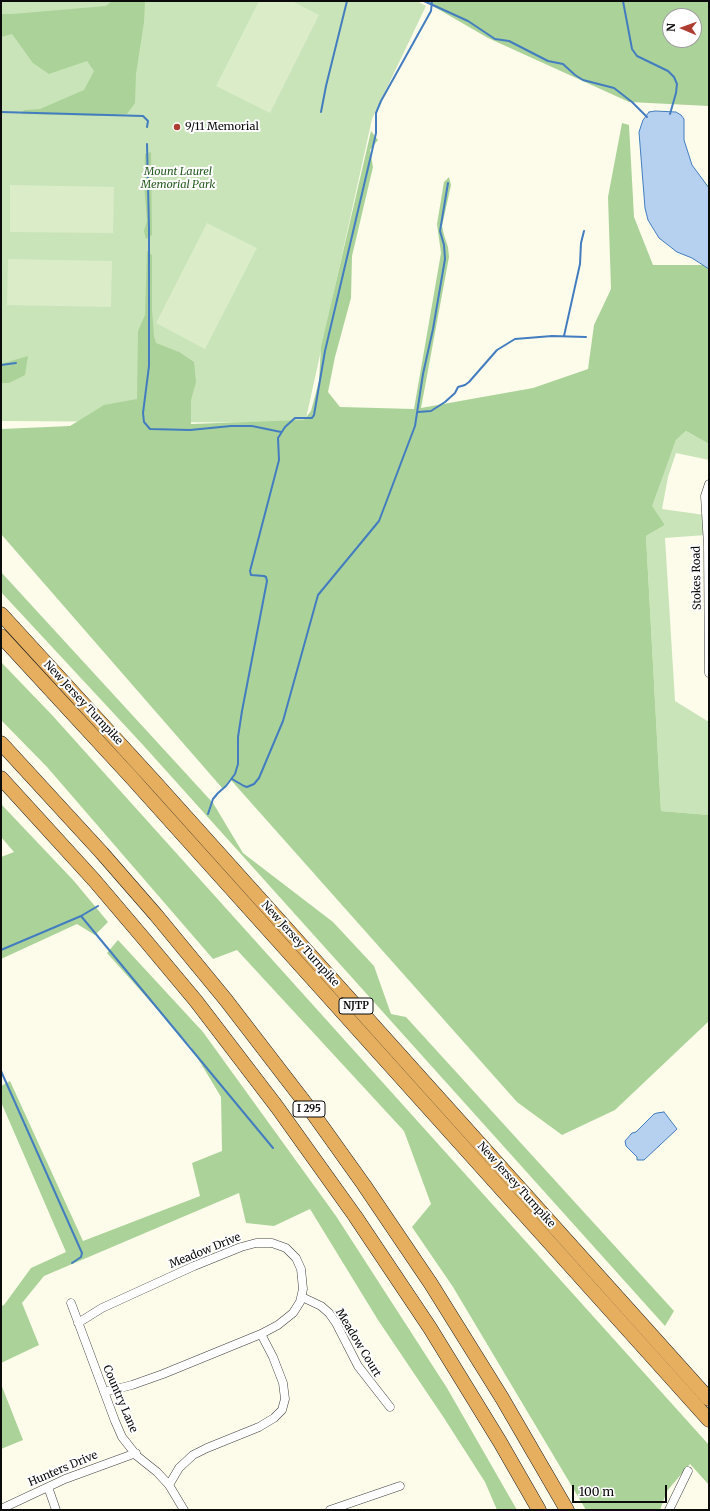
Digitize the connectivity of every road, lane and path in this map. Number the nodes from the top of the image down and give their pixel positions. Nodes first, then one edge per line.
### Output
1 (709, 484) edge
2 (708, 542) edge
3 (1, 614) edge
4 (1, 636) edge
5 (709, 636) edge
6 (709, 673) edge
7 (1, 744) edge
8 (1, 778) edge
9 (302, 1297) junction
10 (71, 1302) dead end
11 (78, 1323) junction
12 (261, 1334) junction
13 (104, 1392) junction
14 (709, 1399) edge
15 (390, 1407) dead end
16 (709, 1420) edge
17 (136, 1453) junction
18 (688, 1471) dead end
19 (169, 1485) junction
20 (400, 1486) dead end
21 (48, 1487) junction
22 (1, 1509) edge
23 (56, 1510) edge
24 (184, 1510) edge
25 (330, 1510) edge
26 (539, 1510) edge
27 (568, 1510) edge
28 (669, 1510) edge

1 - 2 street, Stokes Road
2 - 5 street, Stokes Road
3 - 14 highway, New Jersey Turnpike / NJTP
4 - 16 highway, New Jersey Turnpike / NJTP
5 - 6 street, Stokes Road
7 - 27 highway, I 295
8 - 26 highway, I 295
9 - 11 street, Meadow Drive
9 - 12 street, Meadow Drive
9 - 15 street, Meadow Court
10 - 11 street, Country Lane
11 - 13 street, Country Lane
12 - 13 street, Meadow Drive
12 - 19 street
13 - 17 street, Country Lane
17 - 19 street, Country Lane
17 - 21 street, Hunters Drive
18 - 28 street
19 - 24 street, Country Lane
20 - 25 street
21 - 22 street, Hunters Drive
21 - 23 street

